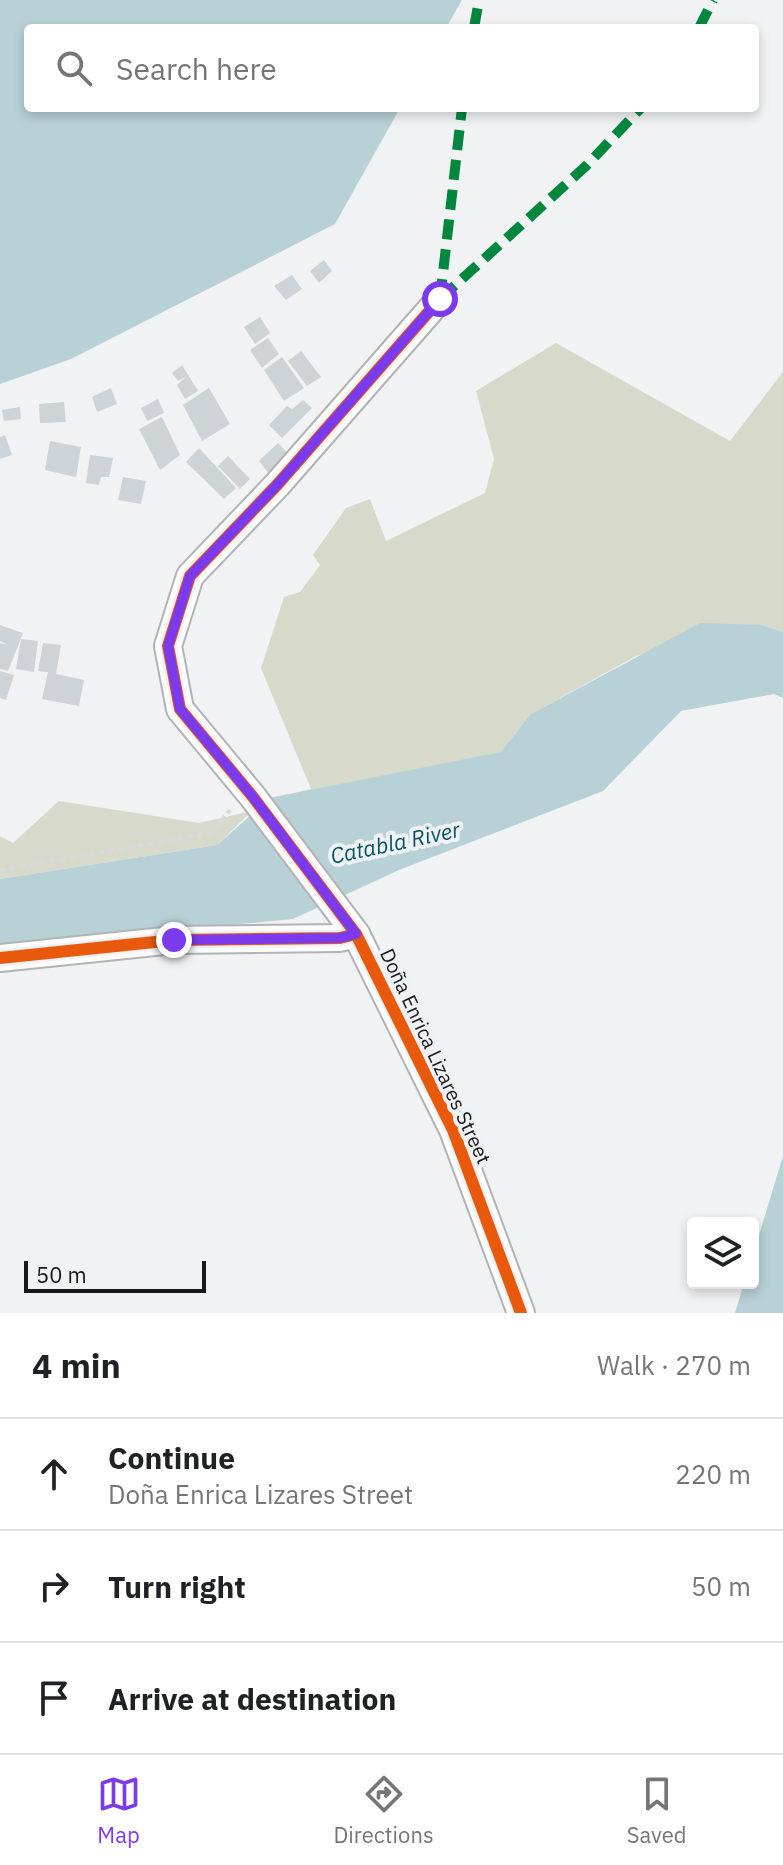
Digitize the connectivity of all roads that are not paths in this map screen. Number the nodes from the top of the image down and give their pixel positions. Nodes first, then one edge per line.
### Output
1 (440, 299) dead end
2 (356, 934) junction
3 (0, 958) edge
4 (521, 1313) edge

1 - 2 street, Doña Enrica Lizares Street
2 - 3 street
2 - 4 street, Doña Enrica Lizares Street

